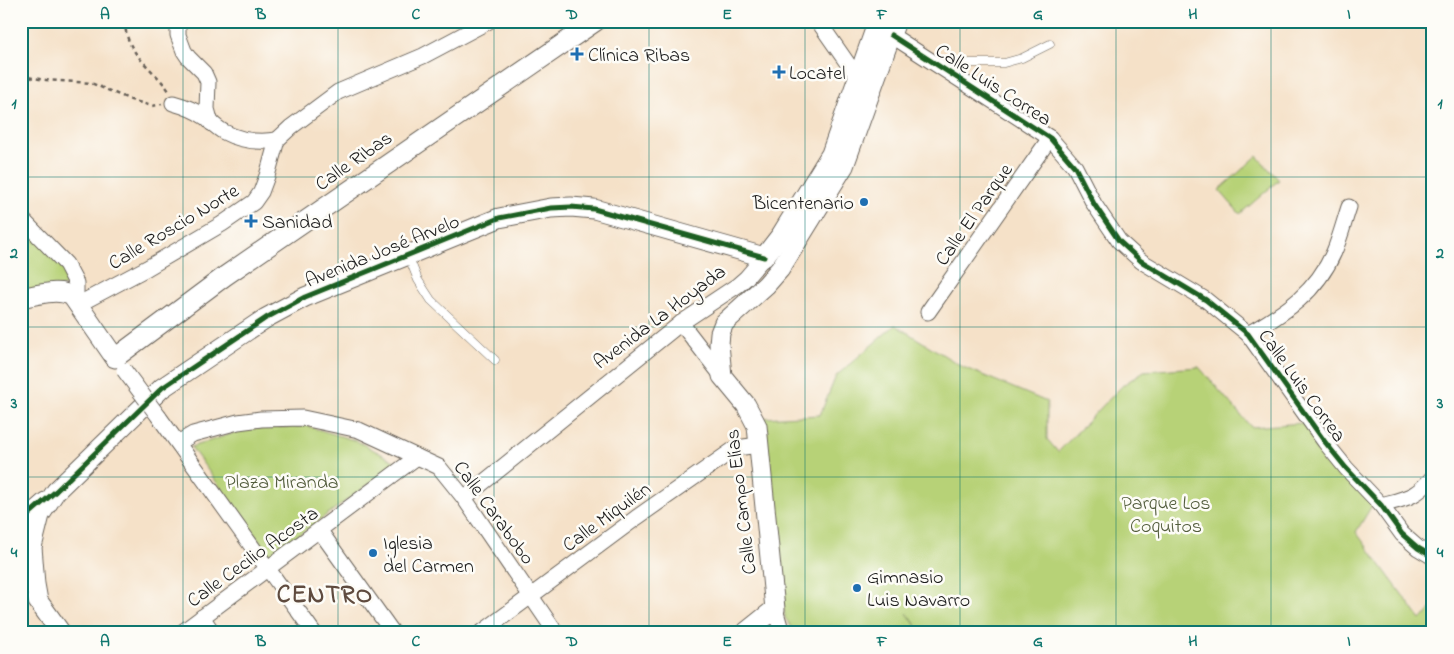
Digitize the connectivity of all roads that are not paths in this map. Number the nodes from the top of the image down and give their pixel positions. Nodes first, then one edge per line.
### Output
1 (178, 21) edge
2 (489, 21) edge
3 (596, 21) edge
4 (818, 21) edge
5 (888, 26) edge
6 (1050, 44) dead end
7 (941, 68) junction
8 (858, 76) junction
9 (176, 103) road end
10 (211, 123) junction
11 (1050, 138) junction
12 (277, 140) junction
13 (1349, 207) dead end
14 (21, 218) edge
15 (408, 255) junction
16 (764, 257) junction
17 (21, 298) edge
18 (77, 302) junction
19 (928, 312) dead end
20 (681, 323) junction
21 (1248, 334) junction
22 (495, 360) dead end
23 (120, 364) junction
24 (722, 376) junction
25 (178, 443) junction
26 (759, 445) junction
27 (417, 457) junction
28 (1433, 477) edge
29 (56, 491) junction
30 (464, 498) junction
31 (1381, 505) junction
32 (21, 521) edge
33 (320, 531) junction
34 (1433, 557) edge
35 (268, 569) junction
36 (21, 589) edge
37 (531, 596) junction
38 (38, 601) junction
39 (775, 609) junction
40 (202, 617) junction
41 (61, 633) edge
42 (181, 633) edge
43 (213, 633) edge
44 (314, 633) edge
45 (393, 633) edge
46 (481, 633) edge
47 (556, 633) edge
48 (745, 633) edge
49 (782, 633) edge

1 - 10 street
2 - 12 street
3 - 23 street, Calle Ribas
4 - 8 street
5 - 7 street, Calle Luis Correa
5 - 8 street, Avenida La Hoyada
5 - 24 street, Avenida La Hoyada
6 - 7 lane
7 - 11 street, Calle Luis Correa
8 - 16 street, Avenida La Hoyada
9 - 10 street
10 - 12 street
11 - 19 street, Calle El Parque
11 - 21 street, Calle Luis Correa
12 - 18 street, Calle Roscio Norte
13 - 21 street
14 - 18 street
15 - 16 street, Avenida José Arvelo
15 - 22 lane
15 - 29 street, Avenida José Arvelo
16 - 20 street, Avenida La Hoyada
17 - 18 street
18 - 23 street
20 - 24 street
20 - 30 street, Avenida La Hoyada
21 - 31 street, Calle Luis Correa
23 - 25 street, bridge
24 - 26 street, Calle Campo Elías
25 - 27 street, Calle Carabobo
25 - 35 street
26 - 37 street, Calle Miquilén
26 - 39 street, Calle Campo Elías
27 - 30 street, Calle Carabobo
27 - 33 street, Calle Cecilio Acosta
28 - 31 street
29 - 32 street, Avenida José Arvelo
29 - 38 street
30 - 37 street, Calle Carabobo
31 - 34 street, Calle Luis Correa
33 - 35 street, Calle Cecilio Acosta
33 - 45 street
35 - 40 street, Calle Cecilio Acosta
35 - 44 street
36 - 38 street
37 - 46 street, Calle Miquilén
37 - 47 street, Calle Carabobo
38 - 41 street
39 - 48 street
39 - 49 street, Calle Campo Elías
40 - 42 street, Calle Cecilio Acosta
40 - 43 street

